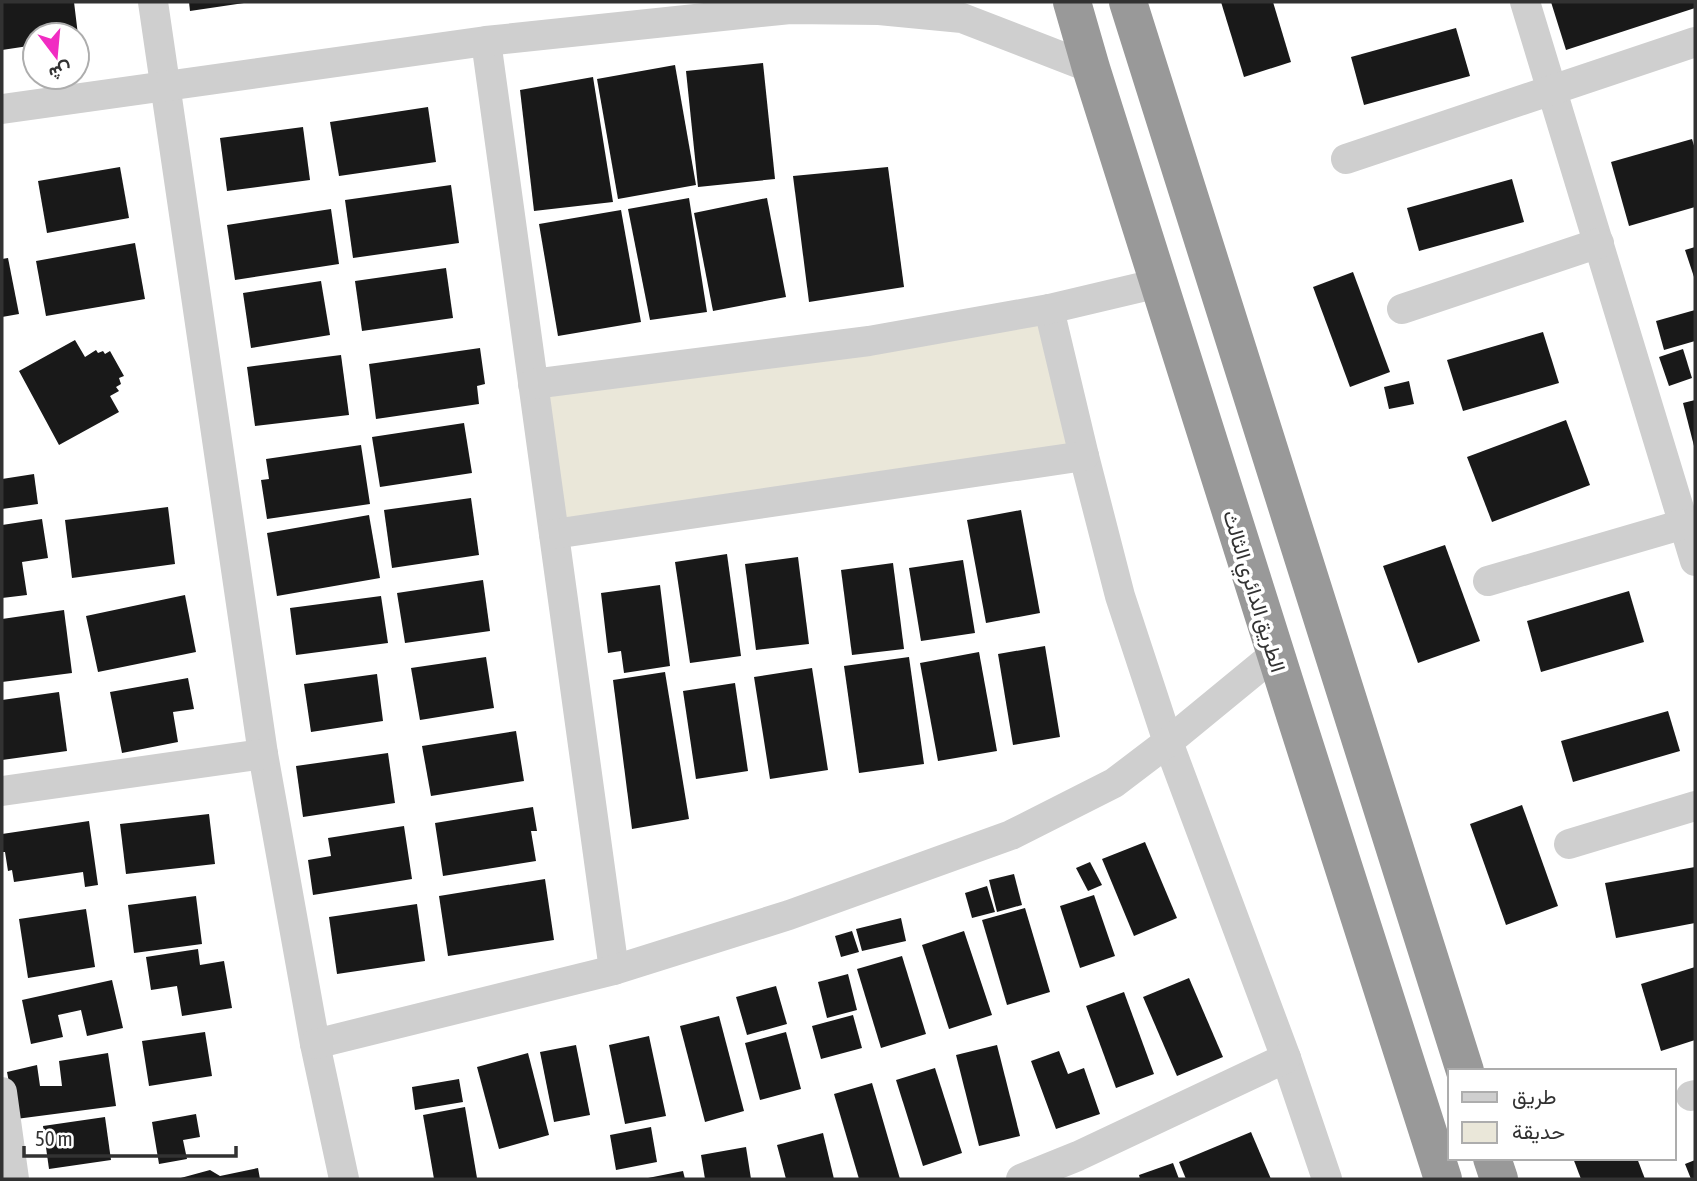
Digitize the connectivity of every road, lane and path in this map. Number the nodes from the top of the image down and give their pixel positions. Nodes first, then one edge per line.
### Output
1 (153, 2) edge
2 (1072, 2) edge
3 (1128, 2) edge
4 (1525, 2) edge
5 (959, 10) edge
6 (485, 41) junction
7 (1695, 42) edge
8 (1091, 68) junction
9 (164, 86) junction
10 (1552, 90) junction
11 (2, 109) edge
12 (1346, 159) dead end
13 (1599, 243) junction
14 (1159, 283) junction
15 (1049, 309) junction
16 (1402, 309) dead end
17 (533, 384) junction
18 (1084, 456) junction
19 (1684, 482) edge
20 (1684, 524) junction
21 (554, 534) junction
22 (1695, 561) edge
23 (1488, 581) dead end
24 (1275, 654) junction
25 (1168, 741) junction
26 (263, 754) junction
27 (2, 791) edge
28 (1695, 806) edge
29 (1569, 844) dead end
30 (614, 970) junction
31 (315, 1044) junction
32 (1286, 1058) junction
33 (1464, 1069) edge
34 (2, 1096) edge
35 (1493, 1160) edge
36 (1082, 1168) edge
37 (14, 1179) edge
38 (344, 1179) edge
39 (1021, 1179) edge
40 (1327, 1179) edge
41 (1443, 1179) edge
42 (1499, 1179) edge

1 - 9 street
2 - 8 highway, الطريق الدائري الثالث
3 - 33 highway
4 - 10 street
5 - 6 street
5 - 8 street
6 - 9 street
6 - 17 street
7 - 10 street
8 - 14 highway, الطريق الدائري الثالث
9 - 11 street
9 - 26 street
10 - 12 street
10 - 13 street
13 - 16 street
13 - 19 street
14 - 15 street
14 - 24 highway, الطريق الدائري الثالث
15 - 17 street
15 - 18 street
17 - 21 street
18 - 21 street
18 - 25 street
19 - 20 street
20 - 22 street
20 - 23 street
21 - 30 street
24 - 25 street
24 - 41 highway, الطريق الدائري الثالث
25 - 30 street
25 - 32 street
26 - 27 street
26 - 31 street
28 - 29 street
30 - 31 street
31 - 38 street
32 - 36 street
32 - 40 street
34 - 37 street
35 - 42 highway
36 - 39 street

